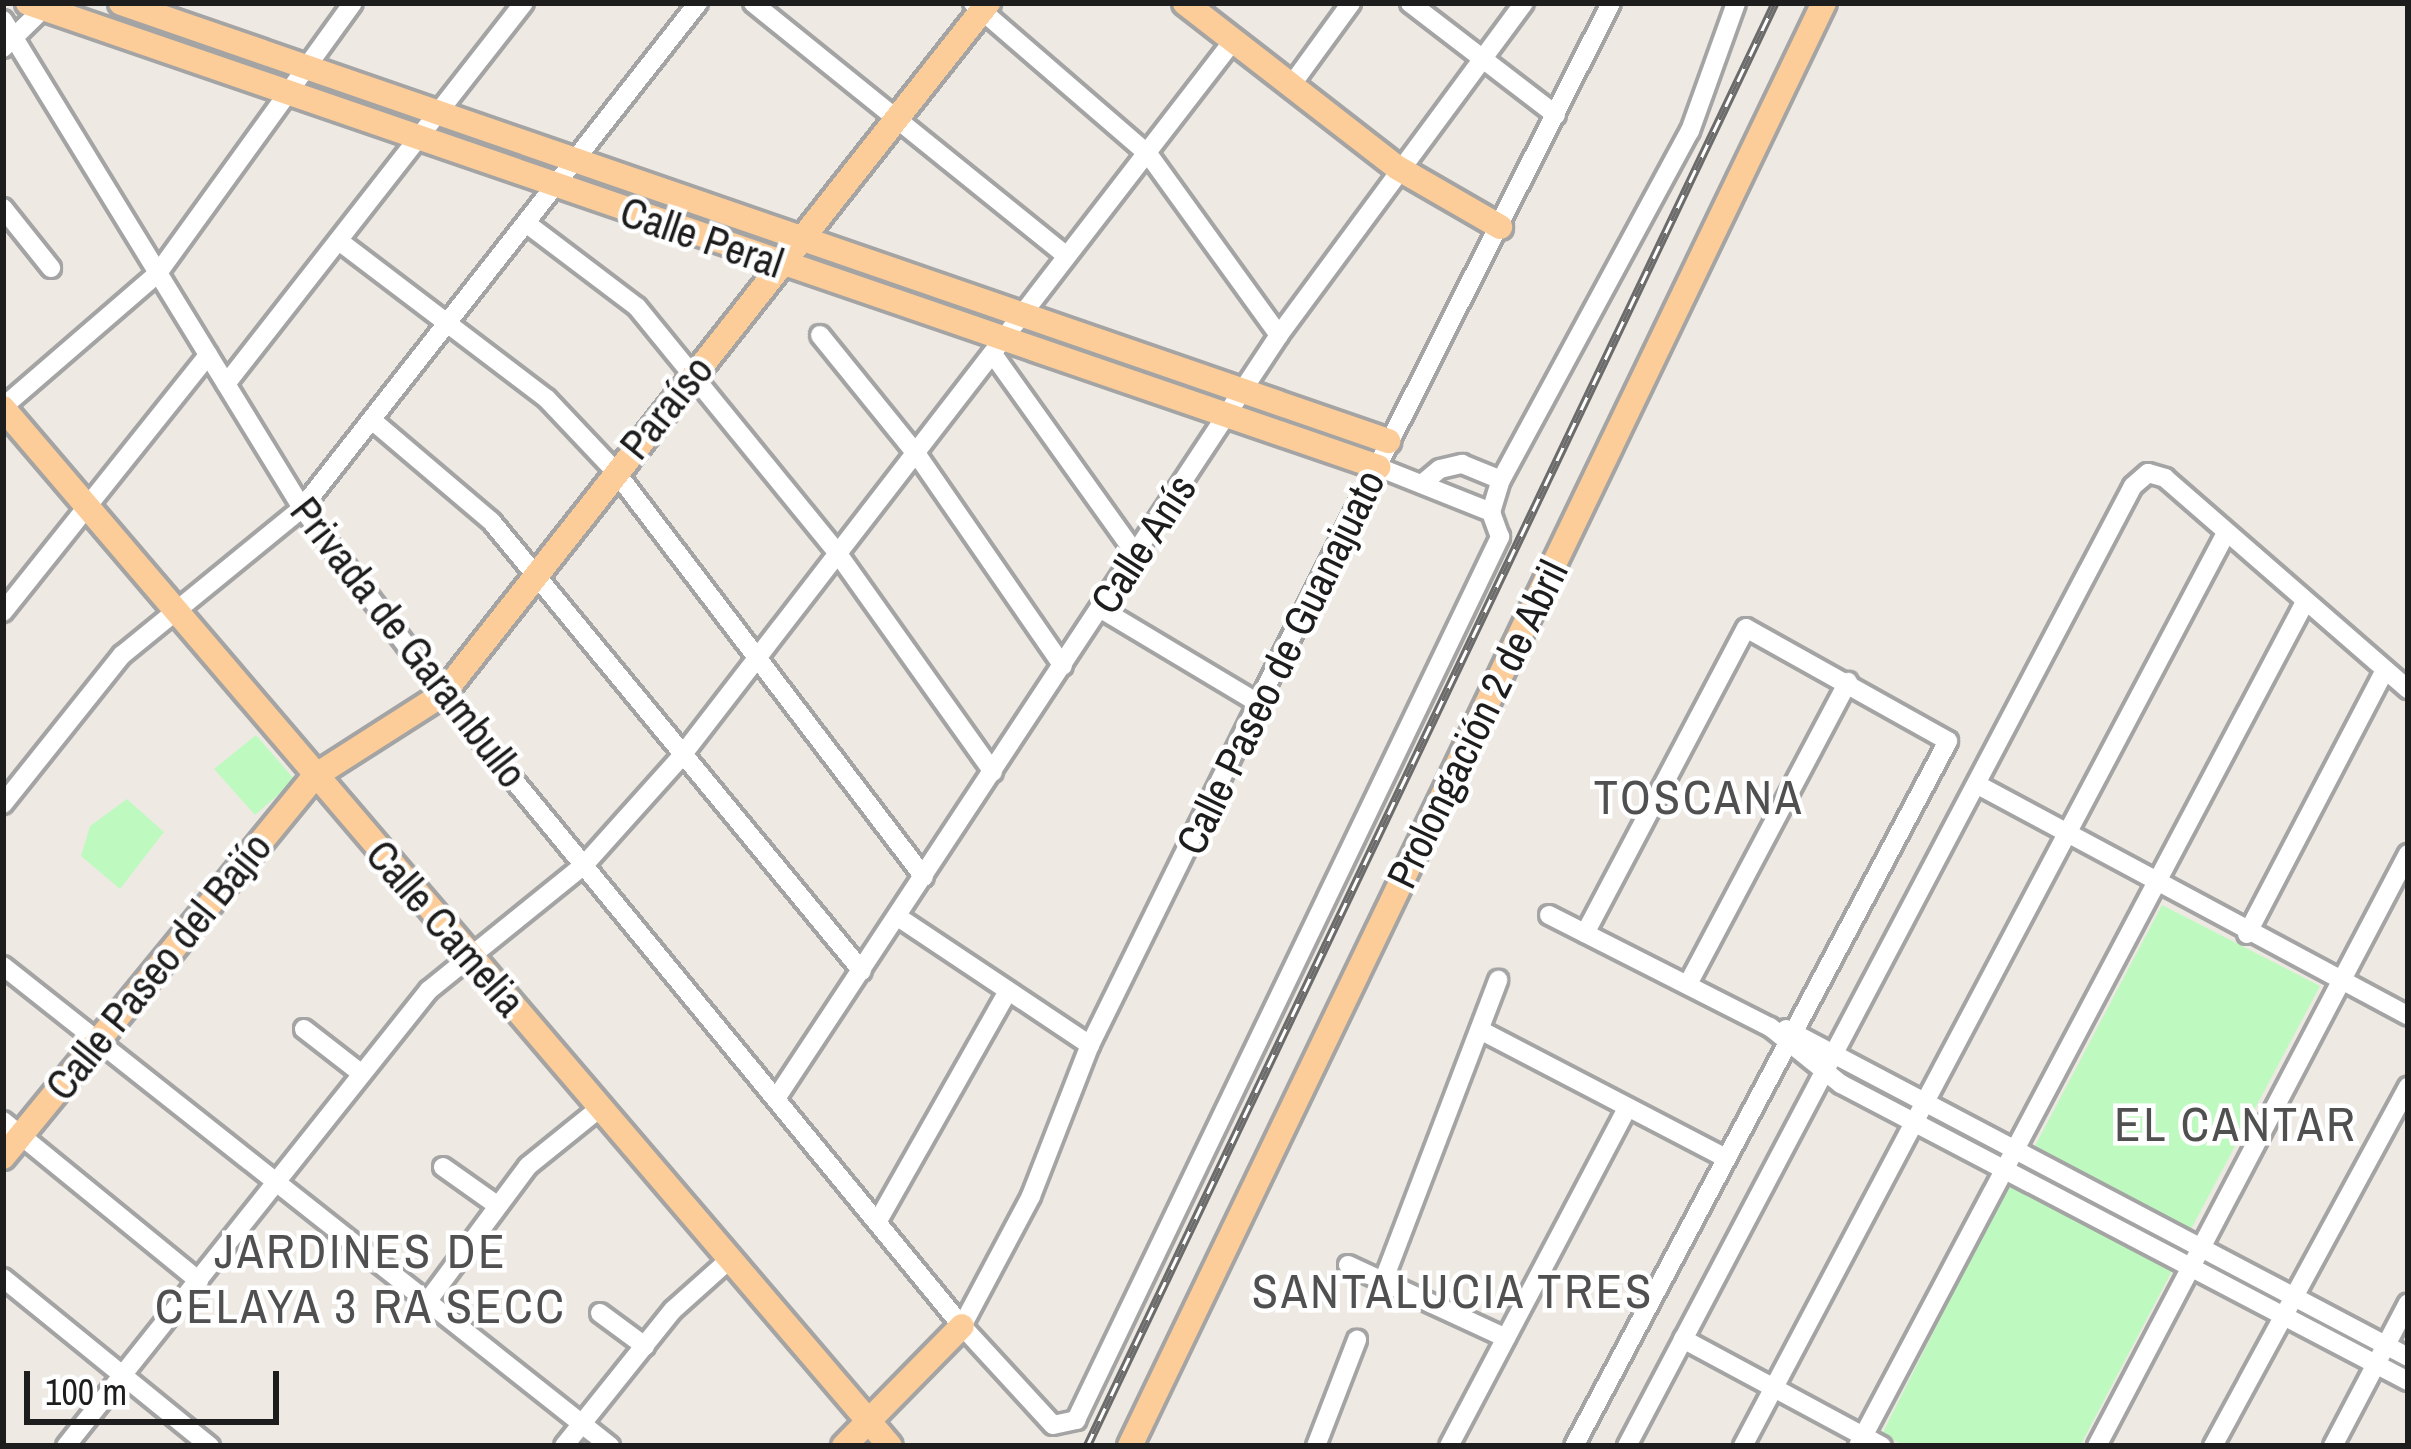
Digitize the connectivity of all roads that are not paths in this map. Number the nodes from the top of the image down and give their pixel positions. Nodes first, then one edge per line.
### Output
1 (353, 3) edge
2 (524, 3) edge
3 (698, 3) edge
4 (753, 3) edge
5 (1185, 3) edge
6 (1351, 3) edge
7 (1410, 3) edge
8 (1524, 3) edge
9 (1611, 3) edge
10 (1736, 3) edge
11 (1824, 3) edge
12 (136, 5) edge
13 (981, 5) edge
14 (40, 6) edge
15 (3, 20) edge
16 (1233, 41) junction
17 (9, 43) edge
18 (1480, 58) junction
19 (304, 66) junction
20 (1290, 87) junction
21 (282, 95) junction
22 (440, 112) junction
23 (1556, 115) junction
24 (898, 118) junction
25 (418, 141) junction
26 (1149, 155) junction
27 (575, 158) junction
28 (1398, 168) junction
29 (552, 187) junction
30 (3, 208) edge
31 (526, 223) junction
32 (1500, 227) junction
33 (804, 237) junction
34 (339, 241) junction
35 (1067, 256) junction
36 (782, 264) junction
37 (51, 268) dead end
38 (158, 273) junction
39 (1021, 313) junction
40 (449, 327) junction
41 (820, 335) dead end
42 (1279, 335) junction
43 (1000, 348) junction
44 (208, 355) junction
45 (692, 375) junction
46 (226, 385) junction
47 (1242, 391) junction
48 (3, 408) edge
49 (1229, 414) junction
50 (373, 421) junction
51 (1388, 442) junction
52 (919, 456) junction
53 (1378, 467) junction
54 (615, 470) junction
55 (1501, 480) junction
56 (1422, 484) junction
57 (88, 508) junction
58 (302, 508) junction
59 (1491, 512) junction
60 (2225, 535) junction
61 (836, 551) junction
62 (1136, 555) junction
63 (535, 574) junction
64 (2305, 602) junction
65 (1101, 609) junction
66 (3, 612) edge
67 (176, 612) junction
68 (761, 656) junction
69 (1063, 666) junction
70 (2385, 670) junction
71 (1848, 682) junction
72 (2408, 689) edge
73 (443, 694) junction
74 (1258, 704) junction
75 (680, 758) junction
76 (993, 772) junction
77 (315, 776) junction
78 (1978, 785) junction
79 (3, 804) edge
80 (2064, 834) junction
81 (2408, 854) edge
82 (584, 864) junction
83 (924, 877) junction
84 (2155, 885) junction
85 (1549, 915) dead end
86 (898, 917) junction
87 (1585, 933) junction
88 (2247, 934) junction
89 (470, 956) junction
90 (3, 966) edge
91 (862, 971) junction
92 (1498, 980) dead end
93 (1688, 984) junction
94 (2339, 984) junction
95 (1006, 993) junction
96 (2408, 1016) edge
97 (304, 1029) dead end
98 (1480, 1030) junction
99 (1790, 1036) junction
100 (97, 1040) junction
101 (1090, 1045) junction
102 (1829, 1062) junction
103 (362, 1074) junction
104 (2408, 1088) edge
105 (777, 1096) junction
106 (1922, 1103) junction
107 (600, 1108) junction
108 (1627, 1109) junction
109 (1912, 1122) junction
110 (12, 1128) edge
111 (3, 1157) edge
112 (1726, 1158) junction
113 (2008, 1159) junction
114 (443, 1167) dead end
115 (275, 1182) junction
116 (498, 1206) junction
117 (879, 1219) junction
118 (2198, 1246) junction
119 (730, 1258) junction
120 (1348, 1265) dead end
121 (2189, 1265) junction
122 (3, 1278) edge
123 (199, 1281) junction
124 (1381, 1287) junction
125 (2290, 1295) junction
126 (427, 1302) junction
127 (2408, 1303) edge
128 (599, 1313) dead end
129 (2280, 1313) junction
130 (962, 1326) junction
131 (1506, 1338) junction
132 (1683, 1339) junction
133 (1357, 1340) dead end
134 (2386, 1345) junction
135 (645, 1346) junction
136 (2408, 1357) edge
137 (2377, 1364) junction
138 (122, 1376) junction
139 (2408, 1381) edge
140 (1774, 1388) junction
141 (582, 1424) junction
142 (872, 1424) junction
143 (1860, 1441) edge
144 (66, 1446) edge
145 (210, 1446) edge
146 (564, 1446) edge
147 (610, 1446) edge
148 (844, 1446) edge
149 (890, 1446) edge
150 (1130, 1446) edge
151 (1316, 1446) edge
152 (1449, 1446) edge
153 (1574, 1446) edge
154 (1627, 1446) edge
155 (1743, 1446) edge
156 (1882, 1446) edge
157 (2097, 1446) edge
158 (2213, 1446) edge
159 (2333, 1446) edge

1 - 19 street
2 - 22 street
3 - 27 street
4 - 24 street
5 - 16 main road
6 - 20 street
7 - 18 street
8 - 18 street, Calle Anís
9 - 23 street, Calle Paseo de Guanajuato
10 - 55 street
11 - 150 main road, Prolongación 2 de Abril
12 - 19 main road, Calle Peral
13 - 24 main road, Paraíso
13 - 26 street
14 - 17 street
14 - 21 main road, Calle Peral
15 - 17 street, Privada de Garambullo
16 - 20 main road
16 - 26 street
17 - 38 street, Privada de Garambullo
18 - 23 street
18 - 28 street, Calle Anís
19 - 21 street
19 - 22 main road, Calle Peral
20 - 28 main road
21 - 25 main road, Calle Peral
21 - 38 street
22 - 25 street
22 - 27 main road, Calle Peral
23 - 32 street, Calle Paseo de Guanajuato
24 - 33 main road, Paraíso
24 - 35 street
25 - 29 main road, Calle Peral
25 - 34 street
26 - 35 street
26 - 42 street
27 - 29 street
27 - 33 main road, Calle Peral
28 - 32 main road
28 - 42 street, Calle Anís
29 - 31 street
29 - 36 main road, Calle Peral
30 - 37 street
31 - 40 street
31 - 45 street
32 - 51 street, Calle Paseo de Guanajuato
33 - 36 main road, Paraíso
33 - 39 main road, Calle Peral
34 - 40 street
34 - 46 street
35 - 39 street
36 - 43 main road, Calle Peral
36 - 45 main road, Paraíso
38 - 44 street, Privada de Garambullo
38 - 48 street
39 - 43 street
39 - 47 main road, Calle Peral
40 - 50 street
40 - 54 street
41 - 52 street
42 - 47 street, Calle Anís
43 - 49 main road, Calle Peral
43 - 52 street
43 - 62 street
44 - 46 street, Privada de Garambullo
44 - 57 street
45 - 54 main road, Paraíso
45 - 61 street
46 - 58 street, Privada de Garambullo
47 - 49 street, Calle Anís
47 - 51 main road, Calle Peral
48 - 57 main road, Calle Camelia
49 - 53 main road, Calle Peral
49 - 62 street, Calle Anís
50 - 58 street
50 - 63 street
51 - 53 street, Calle Paseo de Guanajuato
52 - 61 street
52 - 69 street
53 - 56 street
53 - 74 street, Calle Paseo de Guanajuato
54 - 63 main road, Paraíso
54 - 68 street
55 - 56 street
55 - 59 street
56 - 59 street
57 - 66 street
57 - 67 main road, Calle Camelia
58 - 67 street
58 - 73 street, Privada de Garambullo
59 - 130 street, Privada de Garambullo
60 - 64 street
60 - 78 street
60 - 80 street
61 - 68 street
61 - 76 street
62 - 65 street, Calle Anís
63 - 73 main road, Paraíso
63 - 75 street
64 - 70 street
64 - 84 street
65 - 69 street, Calle Anís
65 - 74 street
67 - 77 main road, Calle Camelia
67 - 79 street
68 - 75 street
68 - 83 street
69 - 76 street, Calle Anís
70 - 72 street
70 - 88 street
71 - 87 street
71 - 93 street
71 - 99 street
73 - 77 main road, Paraíso
73 - 82 street, Privada de Garambullo
74 - 101 street, Calle Paseo de Guanajuato
75 - 82 street
75 - 91 street
76 - 83 street, Calle Anís
77 - 89 main road, Calle Camelia
77 - 100 main road, Calle Paseo del Bajío
78 - 80 street
78 - 102 street
80 - 84 street
80 - 106 street
81 - 94 street
82 - 89 street
82 - 105 street, Privada de Garambullo
83 - 86 street, Calle Anís
84 - 88 street
84 - 113 street
85 - 87 street
86 - 91 street, Calle Anís
86 - 95 street
87 - 93 street
88 - 94 street
89 - 103 street
89 - 107 main road, Calle Camelia
90 - 100 street
91 - 105 street, Calle Anís
92 - 98 street
93 - 99 street
94 - 96 street
94 - 118 street
95 - 101 street
95 - 117 street
97 - 103 street
98 - 108 street
98 - 124 street
99 - 102 street
99 - 112 street
100 - 110 main road, Calle Paseo del Bajío
100 - 115 street
101 - 130 street, Calle Paseo de Guanajuato
102 - 106 street
102 - 109 street
102 - 132 street
103 - 115 street
104 - 125 street
105 - 117 street, Privada de Garambullo
106 - 109 street
106 - 113 street
107 - 116 street
107 - 119 main road, Calle Camelia
108 - 112 street
108 - 131 street
109 - 113 street
109 - 140 street
110 - 111 main road, Calle Paseo del Bajío
110 - 123 street
112 - 153 street
113 - 118 street
113 - 121 street
113 - 143 street
114 - 116 street
115 - 123 street
115 - 126 street
116 - 126 street
117 - 130 street, Privada de Garambullo
118 - 121 street
118 - 125 street
119 - 135 street
119 - 142 main road, Calle Camelia
120 - 124 street
121 - 129 street
121 - 157 street
122 - 138 street
123 - 138 street
124 - 131 street
125 - 129 street
125 - 134 street
126 - 141 street
127 - 134 street
128 - 135 street
129 - 137 street
129 - 158 street
130 - 142 main road
131 - 152 street
132 - 140 street
132 - 154 street
133 - 151 street
134 - 136 street
134 - 137 street
135 - 141 street
137 - 139 street
137 - 159 street
138 - 144 street
138 - 145 street
140 - 143 street
140 - 155 street
141 - 146 street
141 - 147 street
142 - 148 main road
142 - 149 main road, Calle Camelia
143 - 156 street

